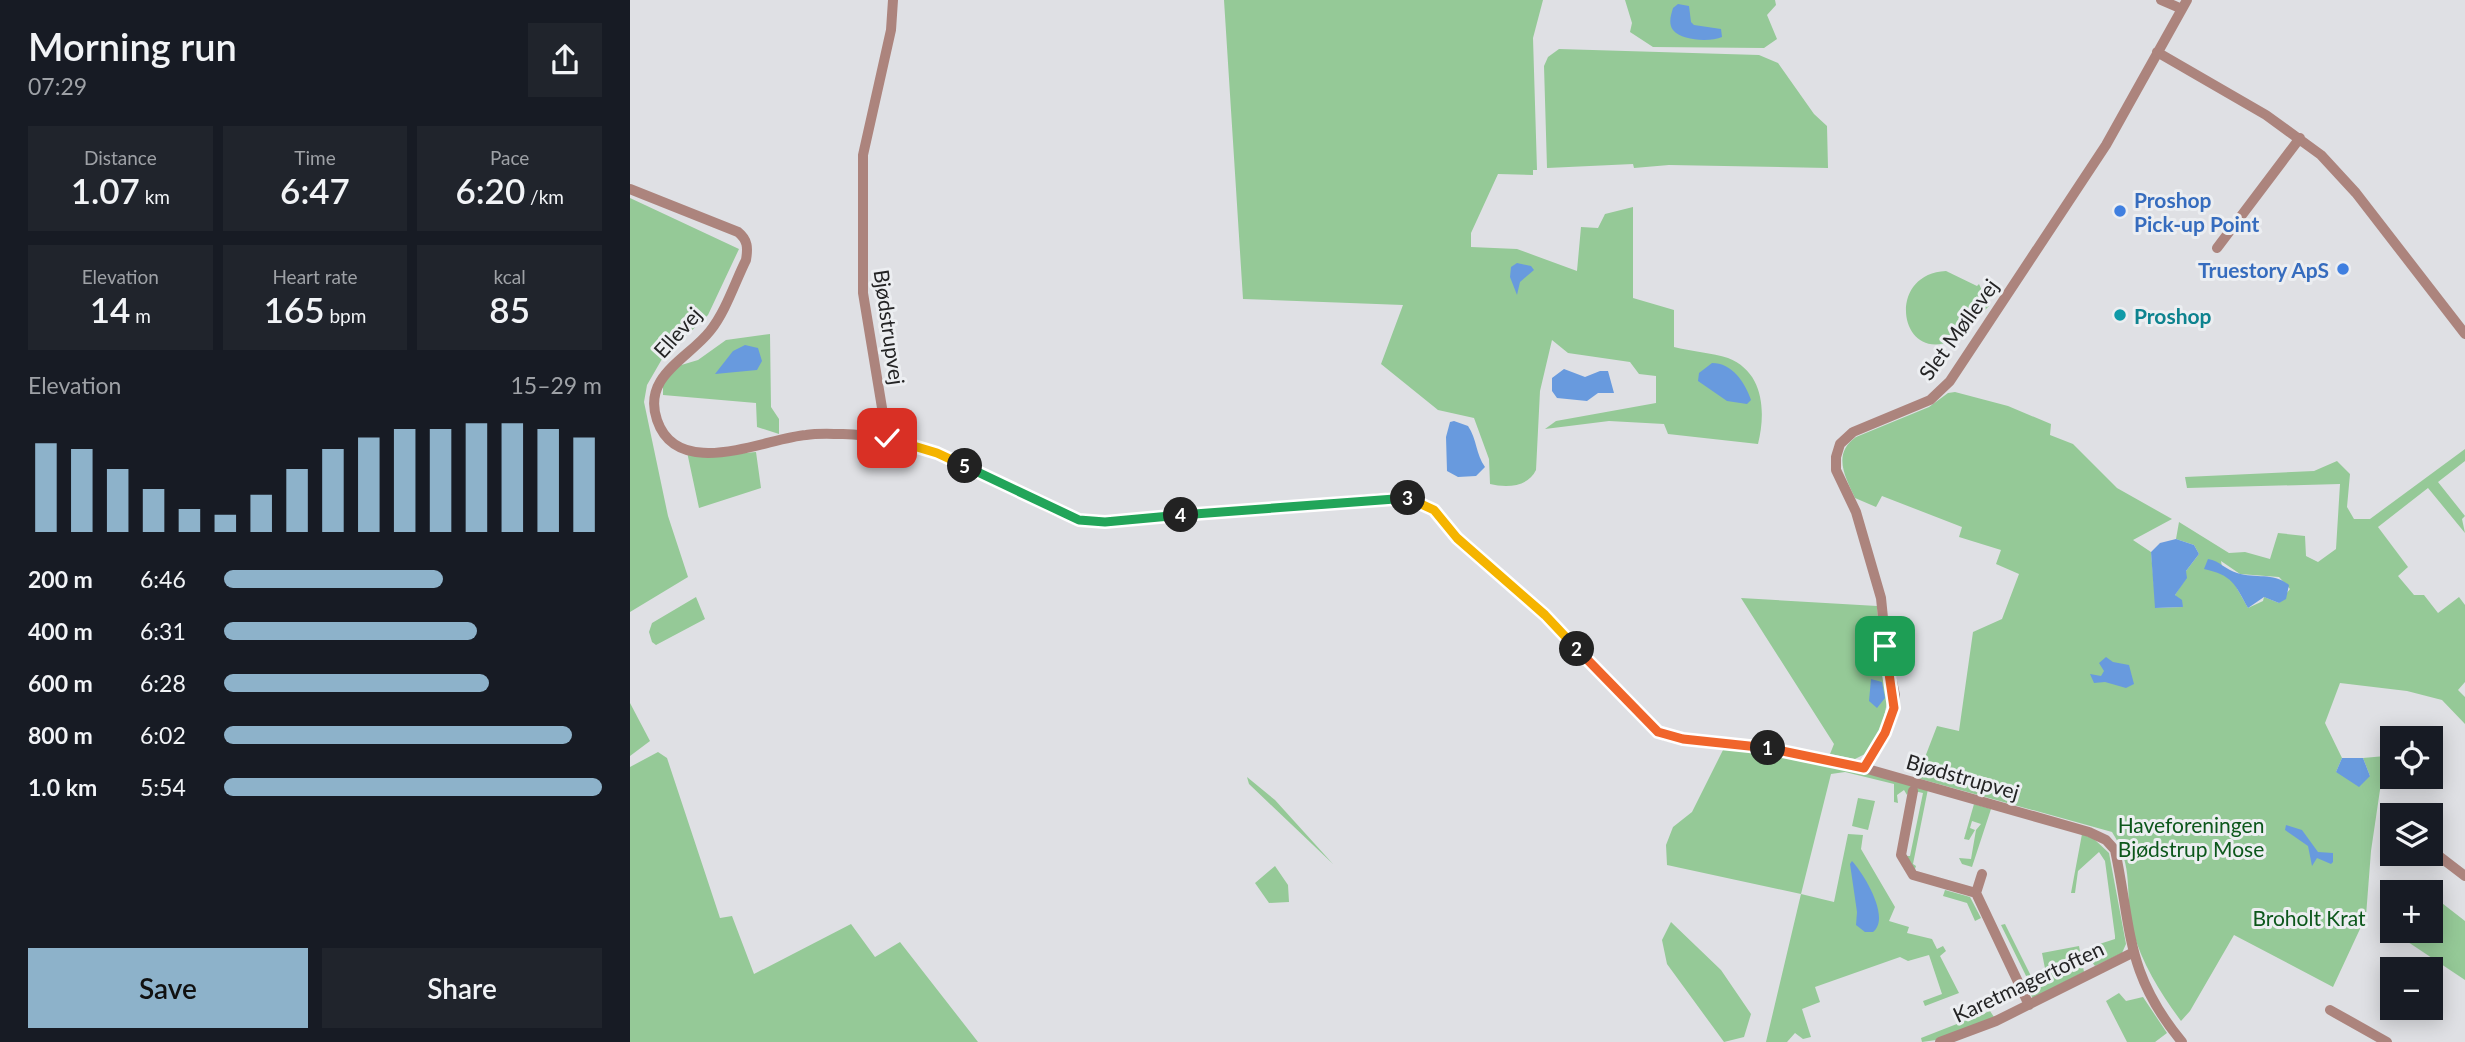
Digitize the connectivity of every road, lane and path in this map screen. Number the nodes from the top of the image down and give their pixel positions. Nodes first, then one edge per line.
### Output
1 (892, 0) edge
2 (2161, 0) edge
3 (2184, 5) edge
4 (2157, 52) junction
5 (2300, 138) junction
6 (630, 189) edge
7 (2217, 247) dead end
8 (2465, 334) edge
9 (887, 438) junction
10 (1864, 768) junction
11 (1913, 792) dead end
12 (2443, 859) edge
13 (1982, 874) dead end
14 (2465, 876) edge
15 (1976, 893) junction
16 (2132, 953) junction
17 (2029, 1005) junction
18 (2330, 1010) dead end
19 (1940, 1042) edge
20 (2182, 1042) edge
21 (2387, 1042) edge

1 - 9 street, Bjødstrupvej
2 - 3 street, Slet Møllevej
3 - 4 street, Slet Møllevej
4 - 5 street
4 - 10 street, Slet Møllevej
5 - 7 street
5 - 8 street
6 - 9 street, Ellevej
9 - 10 street, Bjødstrupvej
10 - 16 street, Bjødstrupvej
11 - 15 street
12 - 14 street
13 - 15 street
15 - 17 street
16 - 17 street, Karetmagertoften
16 - 20 street, Bjødstrupvej
17 - 19 street, Karetmagertoften
18 - 21 street

